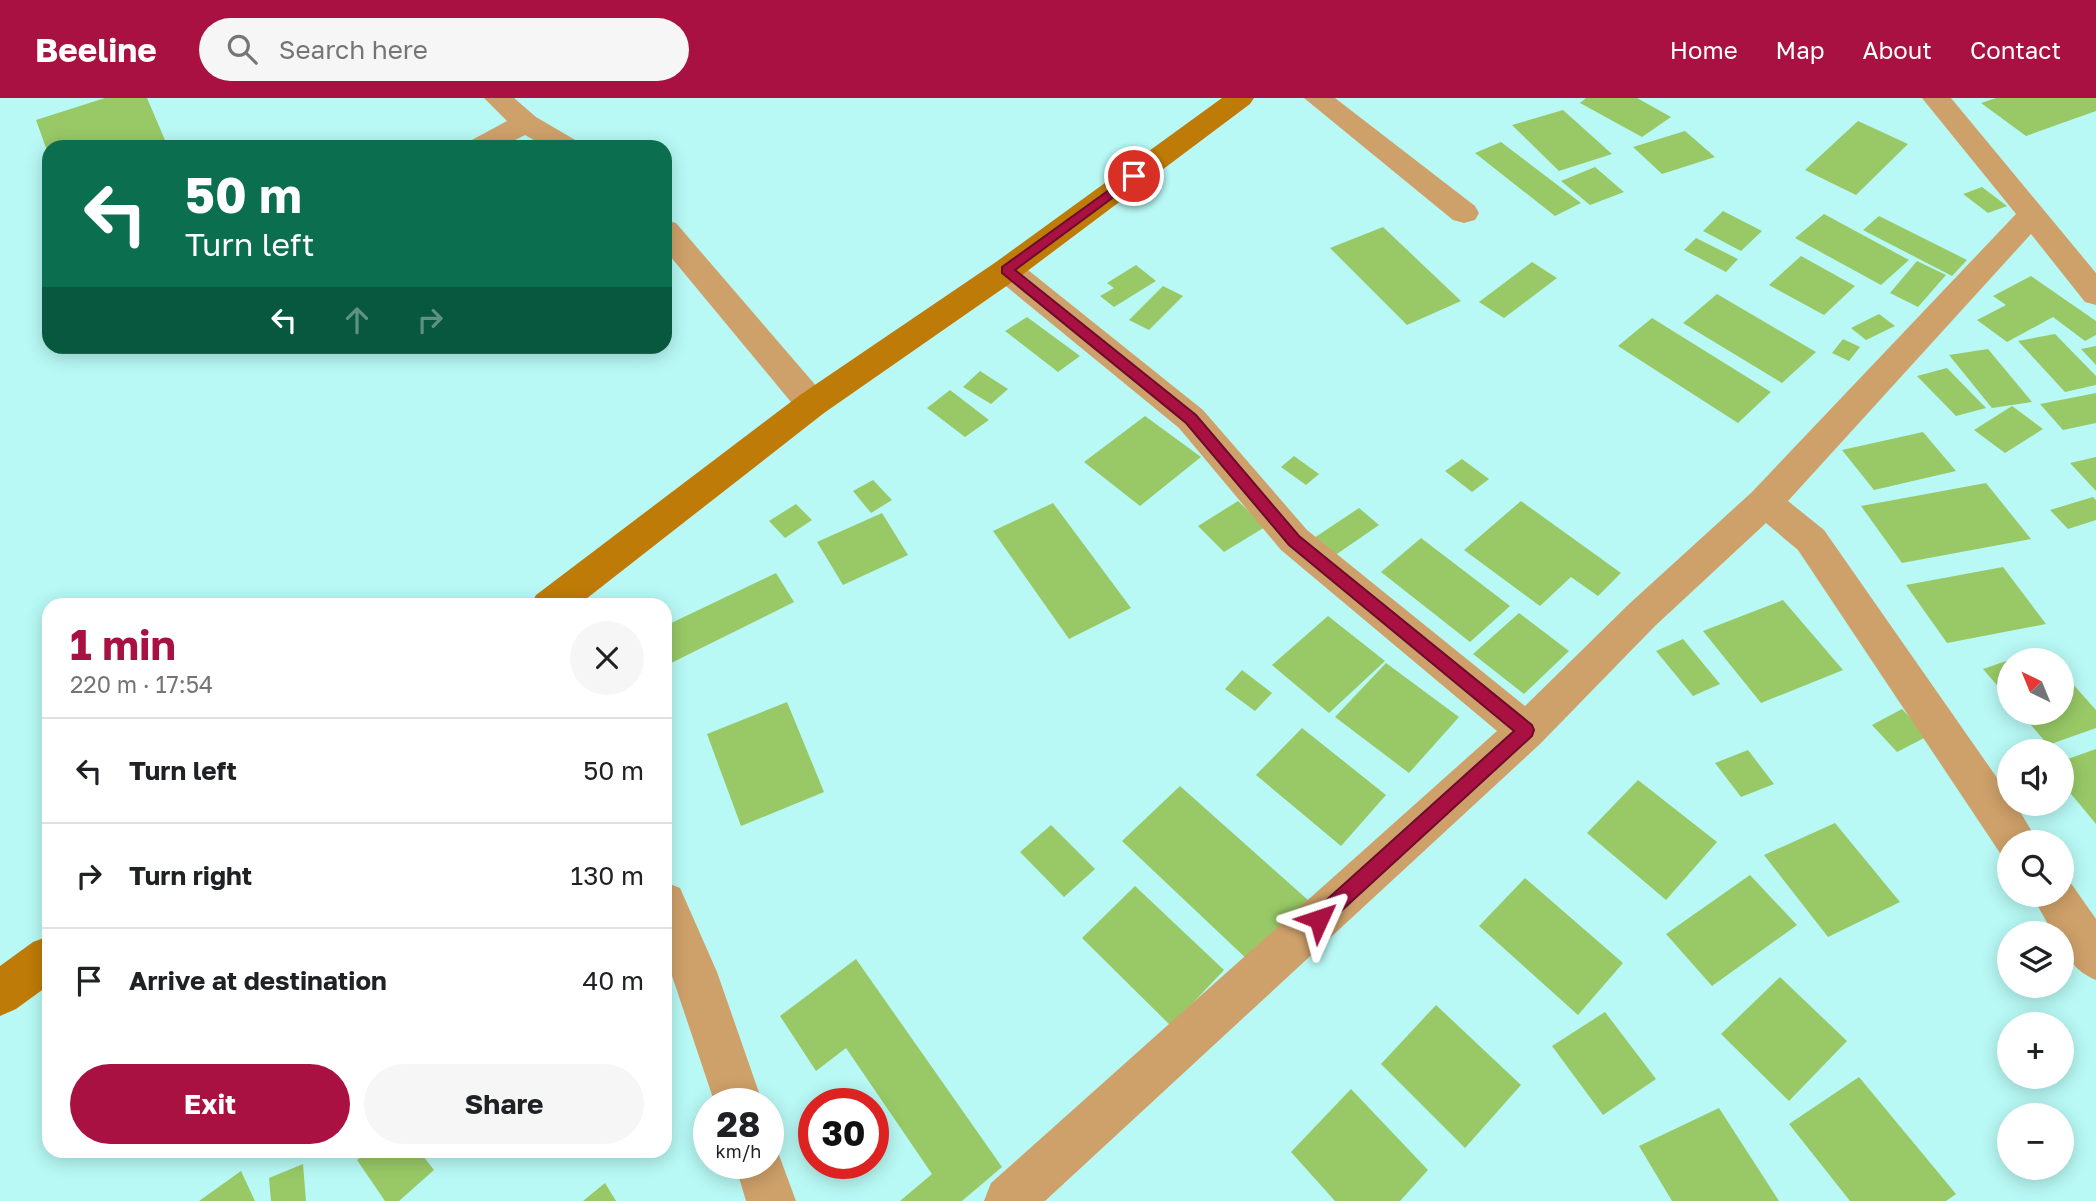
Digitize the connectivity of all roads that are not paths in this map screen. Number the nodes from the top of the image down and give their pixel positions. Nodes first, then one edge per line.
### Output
1 (498, 98) edge
2 (1240, 98) edge
3 (1318, 98) edge
4 (1936, 98) edge
5 (526, 123) junction
6 (493, 140) edge
7 (554, 140) edge
8 (1464, 213) dead end
9 (2031, 216) junction
10 (672, 238) edge
11 (1007, 270) junction
12 (2096, 294) edge
13 (812, 404) junction
14 (1765, 502) junction
15 (558, 598) edge
16 (1526, 730) junction
17 (2009, 830) edge
18 (2062, 907) edge
19 (672, 919) edge
20 (2096, 958) edge
21 (42, 963) edge
22 (0, 993) edge
23 (734, 1088) edge
24 (764, 1179) edge
25 (771, 1201) edge
26 (1009, 1201) edge

1 - 5 street
2 - 11 main road
3 - 8 street
4 - 9 street
5 - 6 street
5 - 7 street
9 - 12 street
9 - 14 street
10 - 13 street
11 - 13 main road
11 - 16 street
13 - 15 main road
14 - 16 street
14 - 17 street
16 - 26 street
18 - 20 street
19 - 23 street
21 - 22 main road
24 - 25 street

